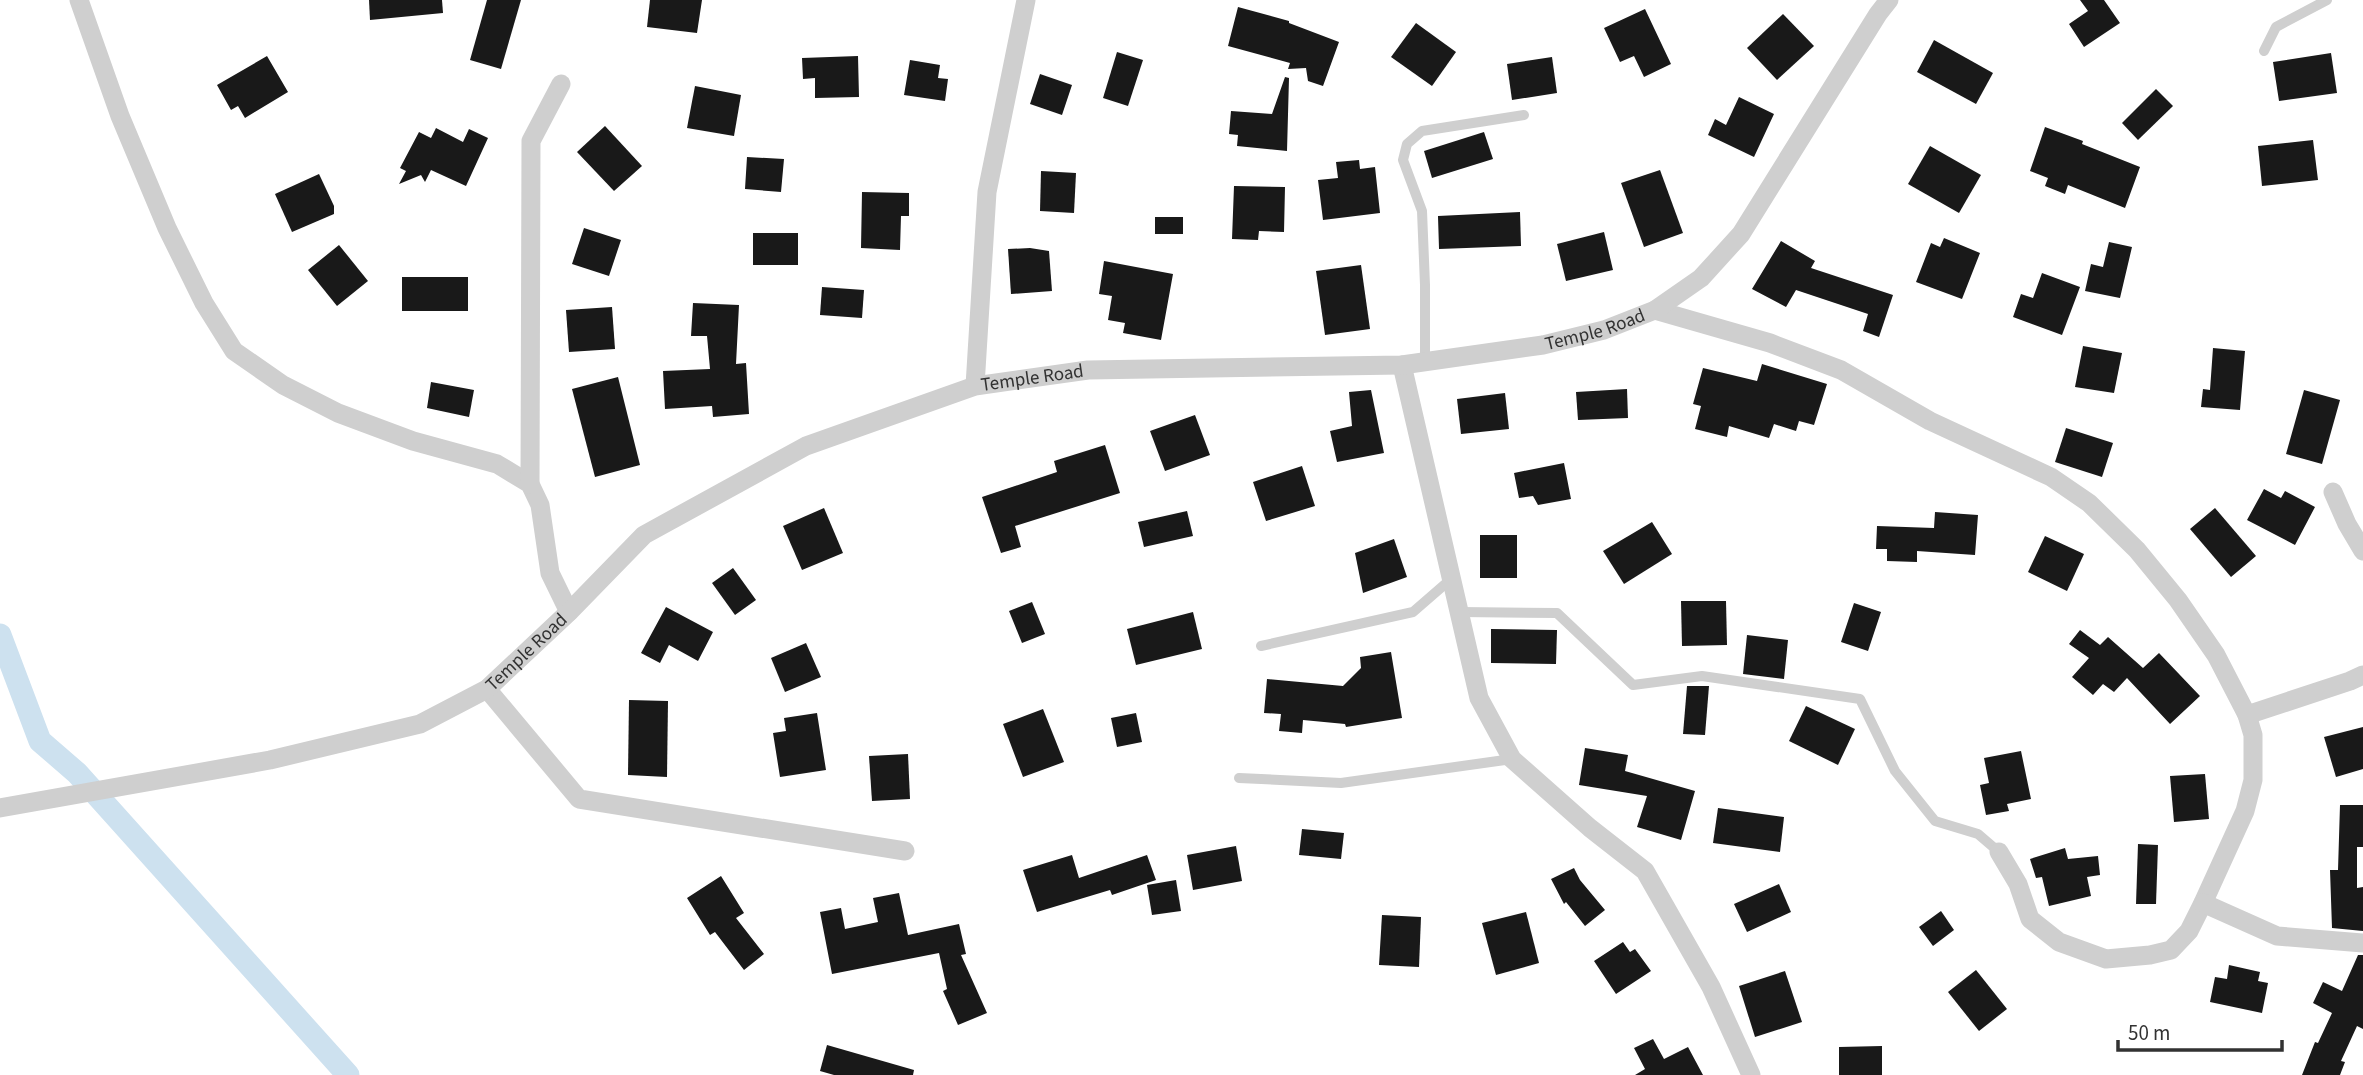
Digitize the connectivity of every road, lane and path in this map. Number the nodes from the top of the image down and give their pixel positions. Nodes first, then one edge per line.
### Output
1 (79, 0) edge
2 (1026, 0) edge
3 (1889, 0) edge
4 (2327, 0) edge
5 (2264, 51) dead end
6 (561, 84) dead end
7 (1524, 115) dead end
8 (1655, 310) junction
9 (1425, 362) junction
10 (1402, 365) junction
11 (975, 386) junction
12 (530, 484) junction
13 (2333, 492) dead end
14 (2363, 551) edge
15 (1452, 579) junction
16 (569, 612) junction
17 (1460, 612) junction
18 (1261, 646) dead end
19 (2363, 675) edge
20 (486, 689) junction
21 (2248, 715) junction
22 (1512, 759) junction
23 (1239, 778) dead end
24 (0, 808) edge
25 (905, 850) dead end
26 (1999, 852) joint
27 (2203, 903) junction
28 (2363, 943) edge
29 (1751, 1075) edge

1 - 12 street
2 - 11 street
3 - 8 street, Temple Road
4 - 5 lane
6 - 12 street
7 - 9 lane
8 - 9 street, Temple Road
8 - 21 street
9 - 10 street, Temple Road
10 - 11 street, Temple Road
10 - 15 street
11 - 16 street, Temple Road
12 - 16 street
13 - 14 street
15 - 17 street
15 - 18 lane
16 - 20 street, Temple Road
17 - 22 street
17 - 26 lane
19 - 21 street
20 - 24 street, Temple Road
20 - 25 street
21 - 27 street
22 - 23 lane
22 - 29 street
26 - 27 street
27 - 28 street

